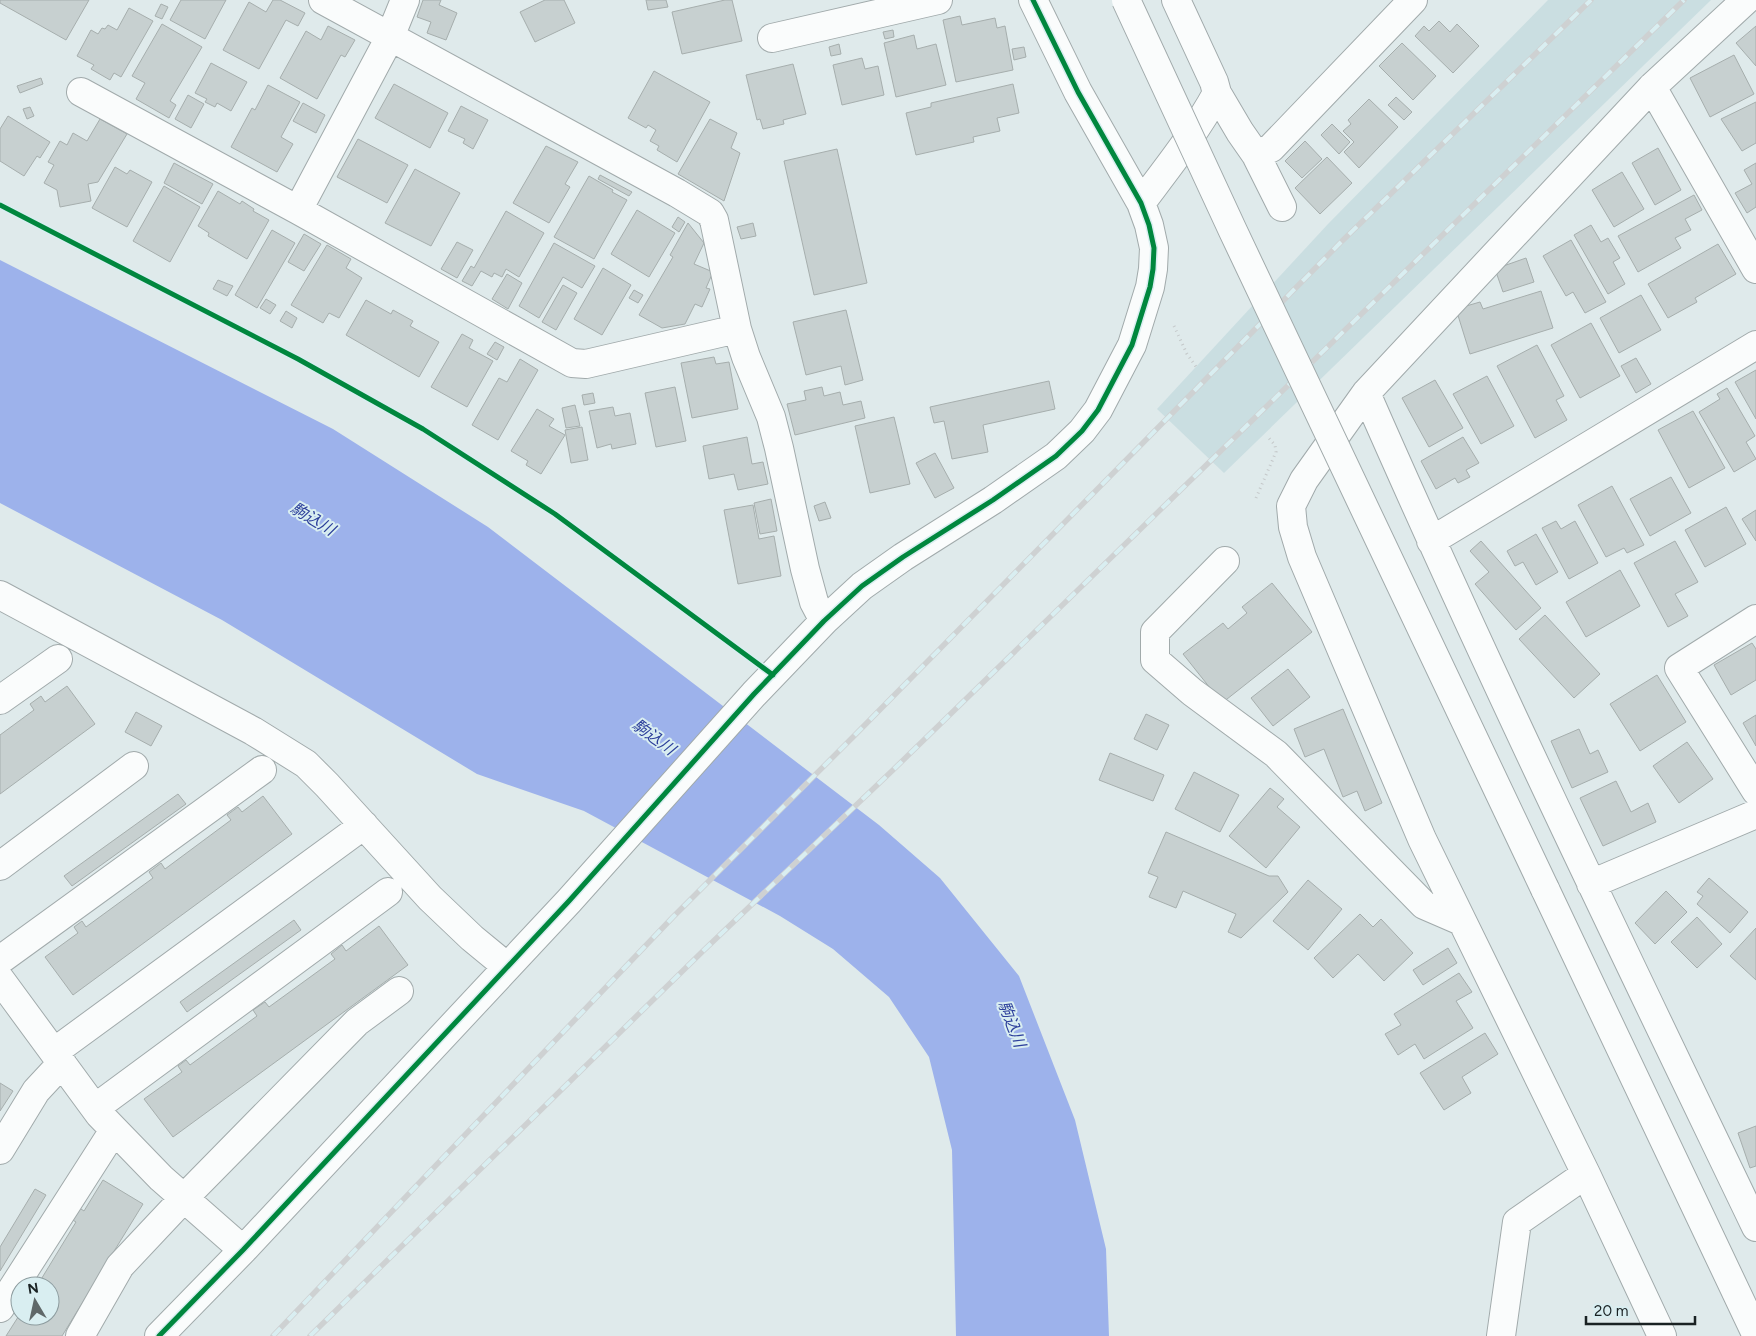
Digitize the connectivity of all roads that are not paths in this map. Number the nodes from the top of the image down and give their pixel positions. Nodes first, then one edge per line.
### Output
1 (323, 0) edge
2 (405, 0) edge
3 (938, 0) edge
4 (1033, 0) edge
5 (1126, 0) edge
6 (1176, 0) edge
7 (1413, 0) edge
8 (1746, 0) edge
9 (390, 37) junction
10 (772, 38) dead end
11 (1652, 87) junction
12 (81, 92) dead end
13 (1217, 93) junction
14 (1256, 155) junction
15 (1141, 203) junction
16 (1282, 207) dead end
17 (298, 210) junction
18 (1756, 269) edge
19 (738, 330) junction
20 (1756, 344) edge
21 (1366, 392) junction
22 (1431, 541) junction
23 (1225, 561) dead end
24 (0, 595) edge
25 (1756, 619) edge
26 (824, 622) junction
27 (58, 659) dead end
28 (0, 700) edge
29 (134, 766) dead end
30 (262, 770) dead end
31 (1756, 791) edge
32 (1756, 814) edge
33 (364, 825) junction
34 (0, 866) edge
35 (1591, 884) junction
36 (388, 892) dead end
37 (1462, 921) junction
38 (0, 960) edge
39 (506, 966) junction
40 (2, 987) edge
41 (399, 991) dead end
42 (58, 1057) junction
43 (95, 1108) junction
44 (114, 1130) junction
45 (0, 1150) edge
46 (1586, 1174) junction
47 (1749, 1194) edge
48 (184, 1198) junction
49 (1756, 1227) edge
50 (243, 1250) junction
51 (0, 1308) edge
52 (1756, 1334) edge
53 (80, 1336) edge
54 (159, 1336) edge
55 (1501, 1336) edge
56 (1662, 1336) edge

1 - 9 street
2 - 9 street
3 - 10 street
4 - 15 street
5 - 52 street, bridge
6 - 13 street
7 - 14 street
8 - 11 street
9 - 17 street
9 - 19 street
11 - 18 street
11 - 21 street
12 - 17 street
13 - 14 street
13 - 15 street
14 - 16 street
15 - 26 street
17 - 19 street
19 - 26 street
20 - 22 street
21 - 22 street
21 - 37 street
22 - 35 street
23 - 37 street
24 - 33 street
25 - 31 street
26 - 39 street
27 - 28 street
29 - 34 street
30 - 38 street
32 - 35 street
33 - 39 street
33 - 42 street
35 - 47 street
36 - 43 street
37 - 46 street
39 - 50 street
40 - 42 street
41 - 48 street
42 - 43 street
42 - 45 street
43 - 44 street
44 - 48 street
44 - 51 street
46 - 55 street
46 - 56 street
47 - 49 street
48 - 50 street
48 - 53 street
50 - 54 street

